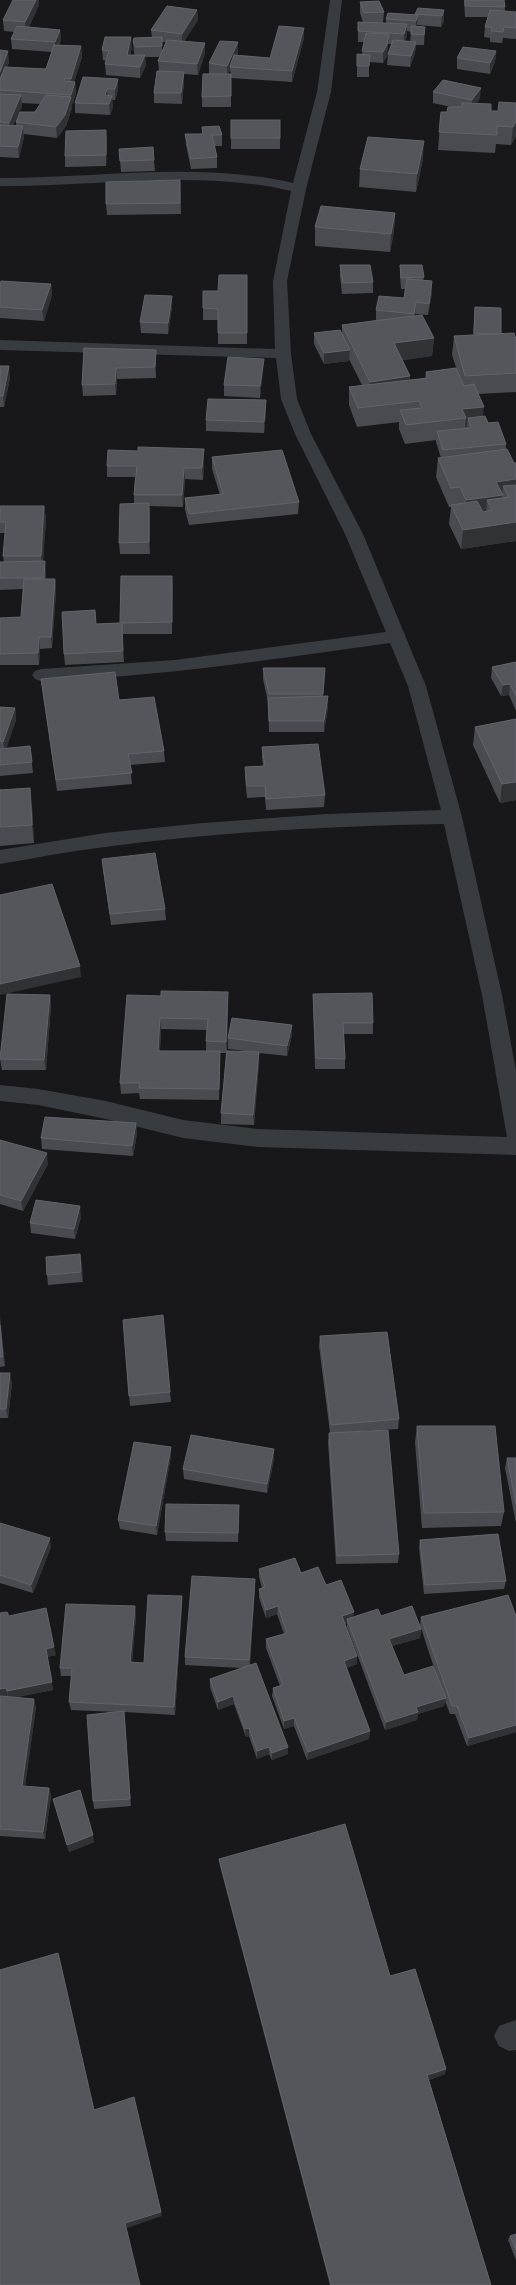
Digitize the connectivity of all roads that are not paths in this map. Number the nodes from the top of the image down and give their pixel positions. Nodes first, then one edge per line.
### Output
1 (336, 0) edge
2 (0, 182) edge
3 (299, 189) junction
4 (0, 345) edge
5 (284, 354) junction
6 (398, 636) junction
7 (41, 675) dead end
8 (452, 817) junction
9 (0, 857) edge
10 (0, 1093) edge
11 (516, 1133) edge
12 (516, 1146) edge

1 - 3 street
2 - 3 street
3 - 5 street
4 - 5 street
5 - 6 street
6 - 7 street
6 - 8 street
8 - 9 street
8 - 11 street
10 - 12 street

